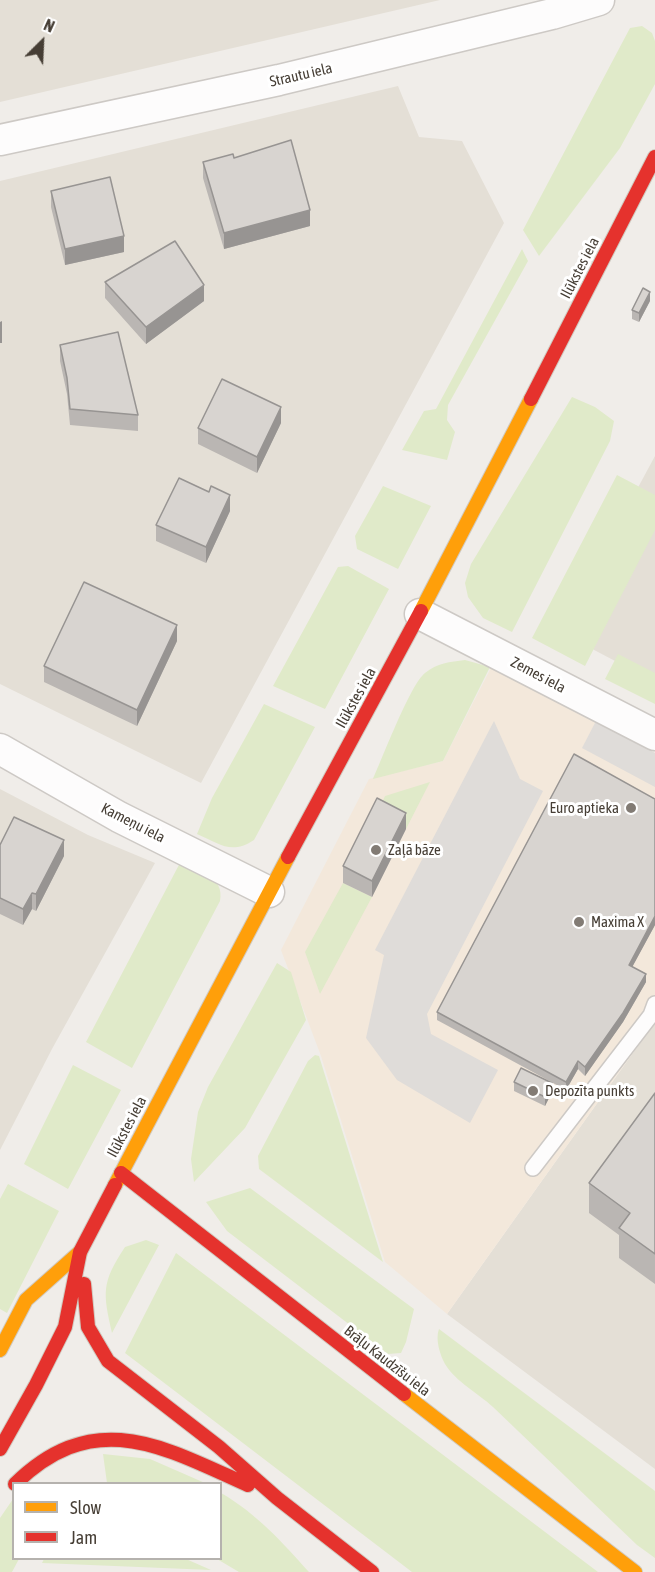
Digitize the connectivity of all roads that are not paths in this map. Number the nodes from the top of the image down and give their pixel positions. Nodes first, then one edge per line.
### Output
1 (600, 0) edge
2 (0, 140) edge
3 (655, 158) edge
4 (420, 614) junction
5 (655, 735) edge
6 (0, 749) edge
7 (269, 892) junction
8 (655, 1004) edge
9 (533, 1168) dead end
10 (122, 1173) junction
11 (80, 1252) junction
12 (0, 1350) edge
13 (0, 1449) edge
14 (16, 1482) edge
15 (277, 1498) junction
16 (372, 1572) edge
17 (635, 1572) edge

1 - 2 street, Strautu iela
3 - 4 street, Ilūkstes iela
4 - 5 street, Zemes iela
4 - 7 street, Ilūkstes iela
6 - 7 street, Kameņu iela
7 - 10 street, Ilūkstes iela
8 - 9 lane
10 - 11 street, Ilūkstes iela
10 - 17 street, Brāļu Kaudzīšu iela
11 - 12 street, Ilūkstes iela
11 - 13 street, Ilūkstes iela
11 - 15 street
14 - 15 street
15 - 16 street

